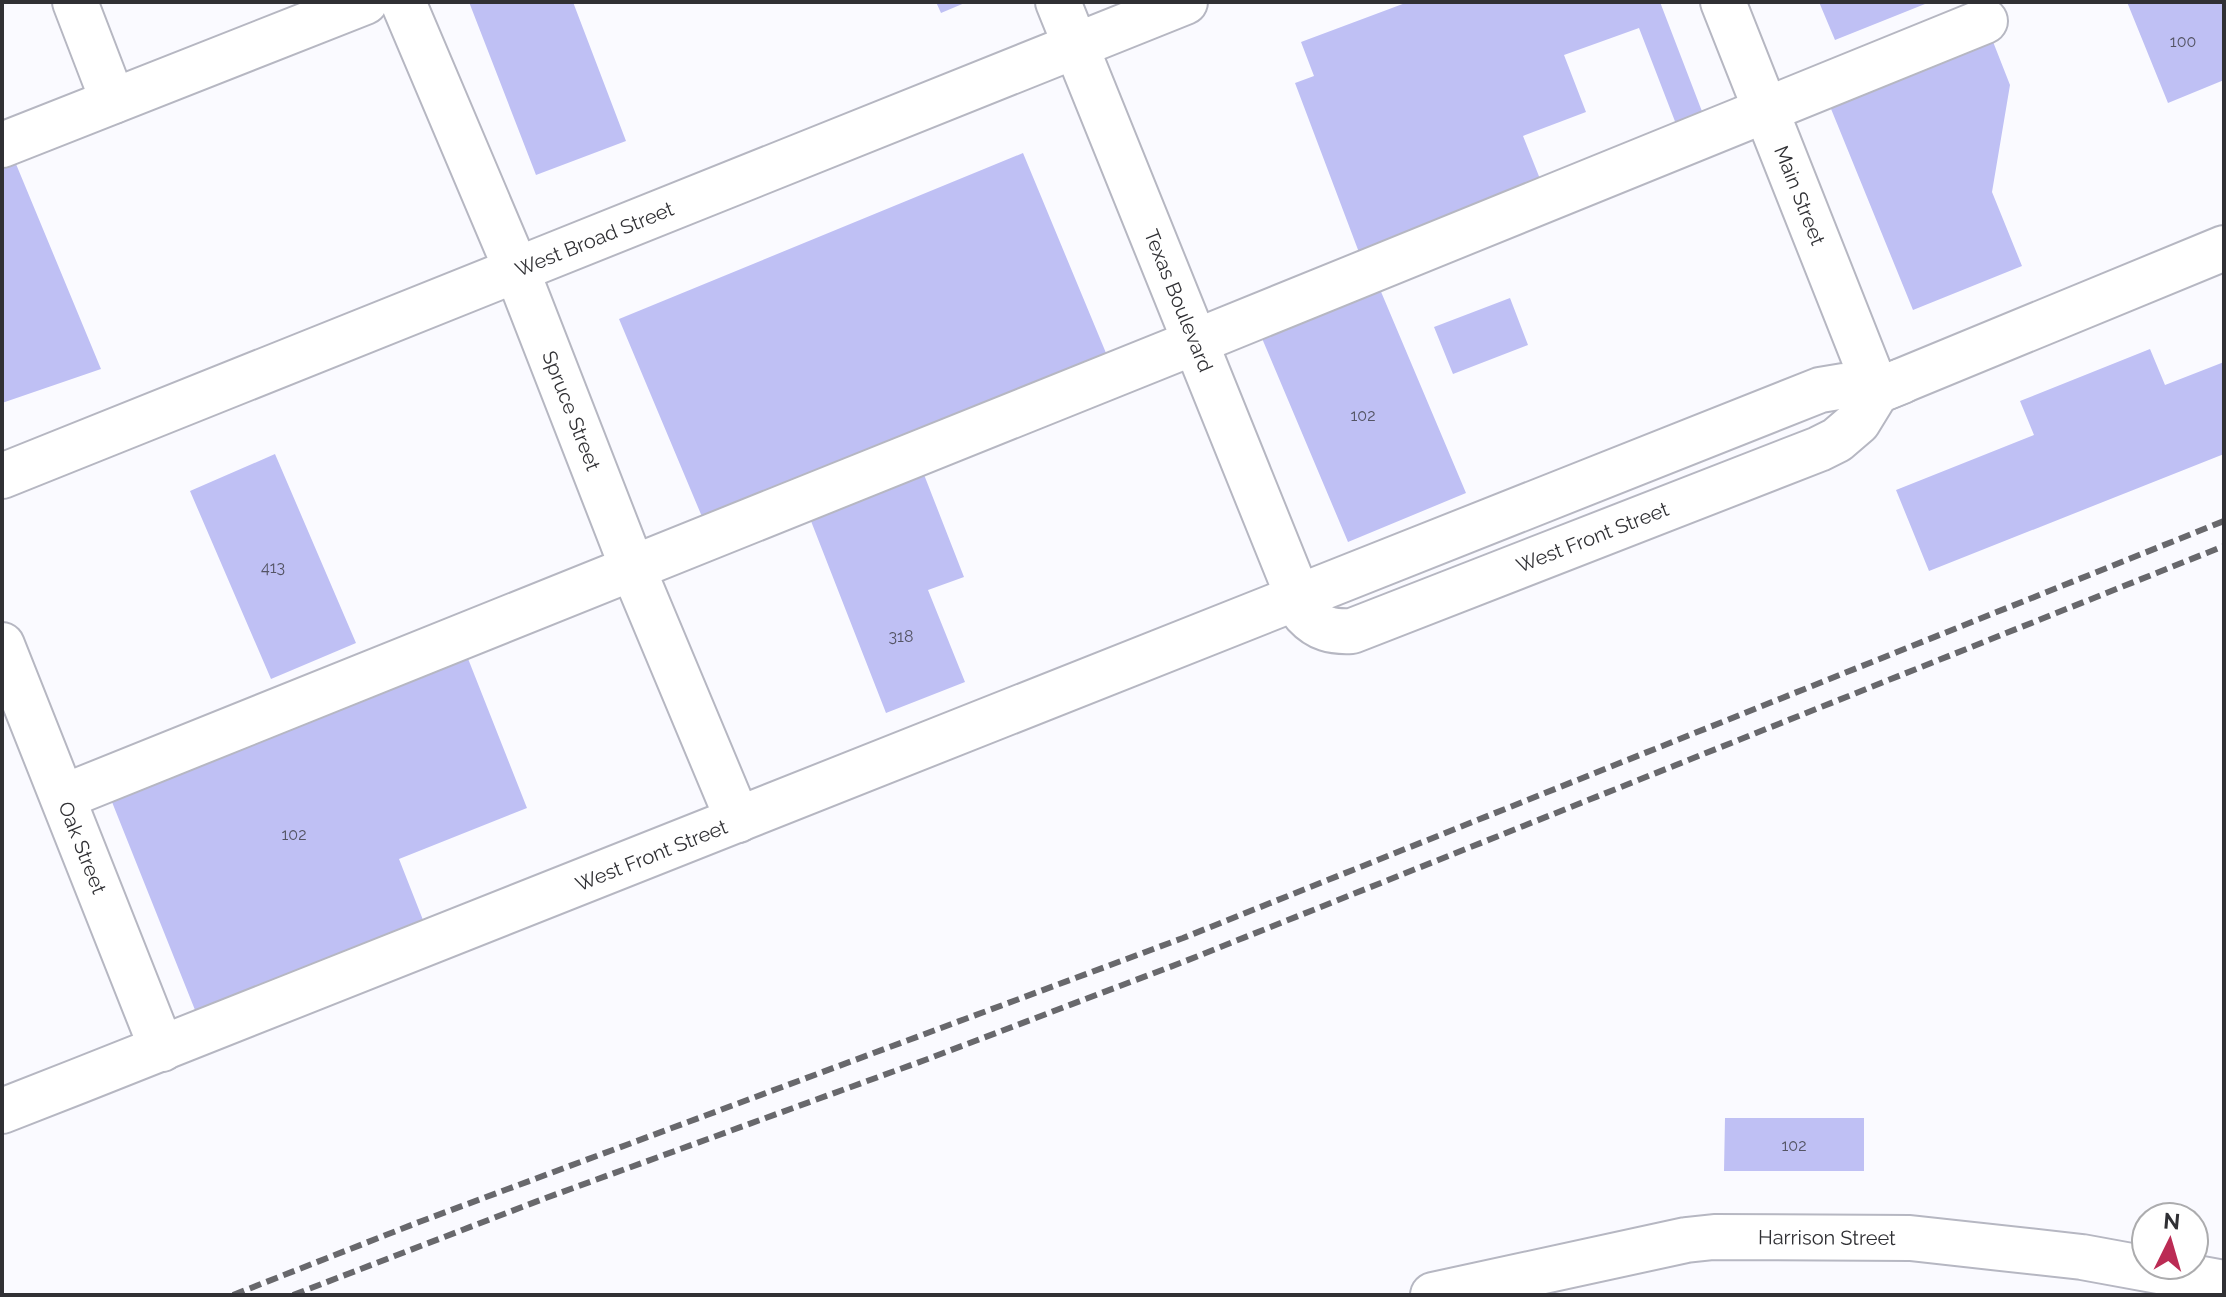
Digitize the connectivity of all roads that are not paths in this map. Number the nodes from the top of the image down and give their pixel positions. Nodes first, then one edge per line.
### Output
1 (75, 2) edge
2 (365, 2) edge
3 (403, 2) edge
4 (1058, 2) edge
5 (1185, 2) edge
6 (1723, 2) edge
7 (1985, 21) dead end
8 (1074, 45) junction
9 (113, 101) junction
10 (1765, 109) junction
11 (2, 145) edge
12 (2224, 248) edge
13 (517, 271) junction
14 (1195, 342) junction
15 (1877, 391) junction
16 (2, 476) edge
17 (633, 569) junction
18 (1298, 598) junction
19 (2, 645) edge
20 (63, 797) junction
21 (738, 820) junction
22 (162, 1049) junction
23 (2, 1111) edge
24 (2224, 1283) edge
25 (1433, 1295) edge

1 - 9 street
2 - 9 street
3 - 13 street, Spruce Street
4 - 8 street, Texas Boulevard
5 - 8 street, West Broad Street
6 - 10 street, Main Street
7 - 10 street
8 - 13 street, West Broad Street
8 - 14 street, Texas Boulevard
9 - 11 street
10 - 14 street
10 - 15 street, Main Street
12 - 15 street
13 - 16 street, West Broad Street
13 - 17 street, Spruce Street
14 - 17 street
14 - 18 street, Texas Boulevard
15 - 18 street, West Front Street
17 - 20 street
17 - 21 street, Spruce Street
18 - 21 street, West Front Street
19 - 20 street, Oak Street
20 - 22 street, Oak Street
21 - 22 street, West Front Street
22 - 23 street, West Front Street
24 - 25 street, Harrison Street

